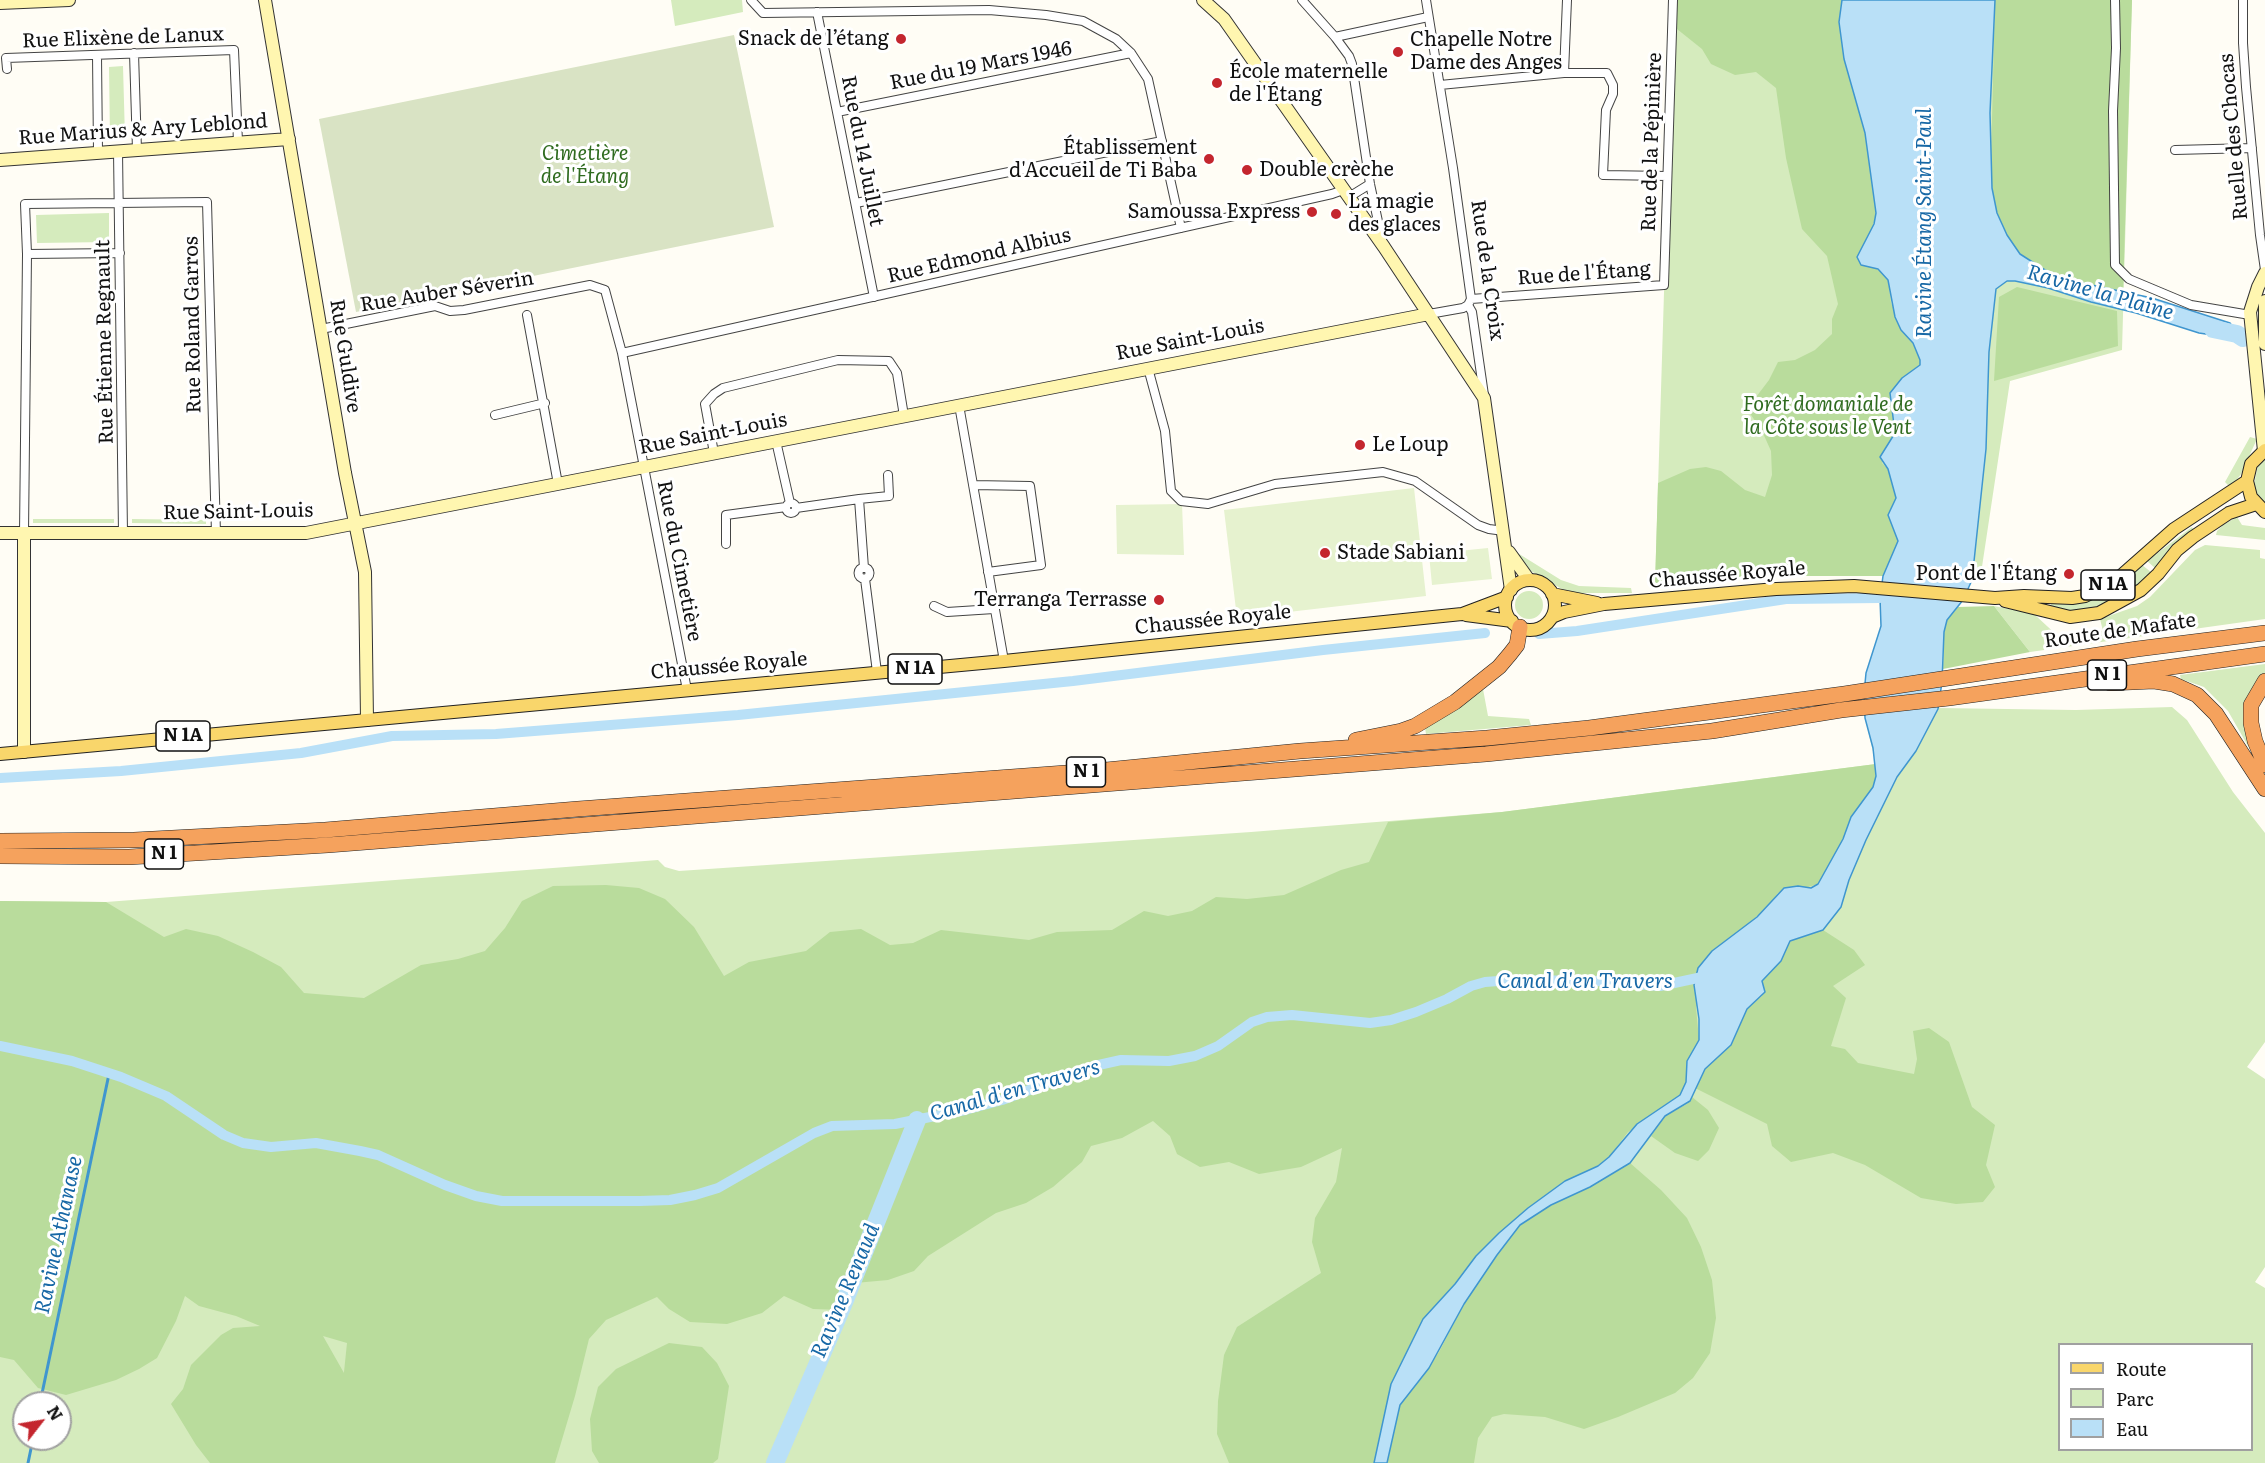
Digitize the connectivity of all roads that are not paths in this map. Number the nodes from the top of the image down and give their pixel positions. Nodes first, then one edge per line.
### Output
1 (69, 0) edge
2 (265, 0) edge
3 (751, 0) edge
4 (1203, 0) edge
5 (1218, 0) edge
6 (1302, 0) edge
7 (1426, 0) edge
8 (1567, 0) edge
9 (1673, 0) edge
10 (2115, 0) edge
11 (2243, 0) edge
12 (0, 3) edge
13 (817, 12) junction
14 (1428, 17) junction
15 (1224, 19) junction
16 (1335, 37) junction
17 (134, 53) junction
18 (1131, 53) junction
19 (97, 55) junction
20 (7, 69) dead end
21 (1564, 72) junction
22 (1440, 85) junction
23 (837, 112) junction
24 (289, 138) junction
25 (1162, 141) junction
26 (238, 142) junction
27 (2252, 148) junction
28 (137, 150) junction
29 (2175, 150) dead end
30 (118, 151) junction
31 (98, 152) junction
32 (0, 160) edge
33 (1667, 176) junction
34 (1370, 183) junction
35 (1346, 193) junction
36 (120, 203) junction
37 (856, 204) junction
38 (1181, 228) junction
39 (1384, 247) junction
40 (120, 253) junction
41 (27, 254) junction
42 (2265, 272) edge
43 (1664, 285) joint
44 (609, 297) joint
45 (874, 297) junction
46 (2265, 301) edge
47 (1469, 302) junction
48 (1429, 314) junction
49 (527, 315) dead end
50 (2250, 315) junction
51 (321, 329) junction
52 (2265, 344) edge
53 (622, 353) junction
54 (1148, 368) junction
55 (1484, 398) junction
56 (545, 403) junction
57 (959, 405) junction
58 (495, 415) dead end
59 (904, 416) junction
60 (776, 441) junction
61 (2264, 450) edge
62 (714, 453) junction
63 (645, 468) junction
64 (888, 475) dead end
65 (2247, 481) junction
66 (558, 484) junction
67 (973, 485) junction
68 (859, 499) junction
69 (791, 506) junction
70 (2260, 508) edge
71 (354, 524) junction
72 (1504, 531) junction
73 (0, 533) edge
74 (24, 533) junction
75 (123, 533) junction
76 (216, 534) junction
77 (726, 544) dead end
78 (1506, 546) junction
79 (988, 572) junction
80 (1529, 580) junction
81 (1509, 594) junction
82 (1552, 594) junction
83 (1995, 598) junction
84 (1604, 604) junction
85 (934, 606) dead end
86 (994, 609) junction
87 (1462, 614) junction
88 (1552, 617) junction
89 (1516, 624) junction
90 (2265, 633) edge
91 (2265, 654) edge
92 (1004, 661) junction
93 (877, 672) junction
94 (2265, 681) edge
95 (2026, 686) junction
96 (687, 690) junction
97 (367, 720) junction
98 (24, 752) junction
99 (1300, 752) junction
100 (0, 754) edge
101 (2265, 765) edge
102 (2265, 789) edge
103 (0, 841) edge
104 (0, 856) edge

1 - 12 street
2 - 24 street, Rue Guldive
3 - 13 street
4 - 15 street
5 - 15 street
6 - 16 street
7 - 14 street, Rue de la Croix
8 - 21 street
9 - 33 street, Rue de la Pépinière
10 - 50 street
11 - 27 street, Ruelle des Chocas
13 - 18 street
13 - 23 street, Rue du 14 Juillet
14 - 16 street
14 - 22 street, Rue de la Croix
15 - 35 street
16 - 34 street
17 - 19 street, Rue Elixène de Lanux
17 - 26 street, Rue Elixène de Lanux
17 - 28 street
18 - 23 street, Rue du 19 Mars 1946
18 - 25 street
19 - 20 street, Rue Elixène de Lanux
19 - 31 street
21 - 22 street
21 - 33 street
22 - 47 street, Rue de la Croix
23 - 37 street, Rue du 14 Juillet
24 - 26 street, Rue Marius & Ary Leblond
24 - 51 street, Rue Guldive
25 - 37 street
25 - 38 street
26 - 28 street, Rue Marius & Ary Leblond
27 - 29 street
27 - 42 street, Ruelle des Chocas
28 - 30 street, Rue Marius & Ary Leblond
30 - 31 street, Rue Marius & Ary Leblond
30 - 36 street, Rue Étienne Regnault
31 - 32 street, Rue Marius & Ary Leblond
33 - 43 street, Rue de la Pépinière
34 - 35 street, Rue Edmond Albius
34 - 39 street
35 - 38 street, Rue Edmond Albius
35 - 39 street
36 - 40 street, Rue Étienne Regnault
36 - 41 street
36 - 76 street, Rue Roland Garros
37 - 45 street, Rue du 14 Juillet
38 - 45 street, Rue Edmond Albius
39 - 48 street
40 - 41 street
40 - 75 street, Rue Étienne Regnault
41 - 74 street
42 - 50 street
43 - 47 street, Rue de l'Étang
44 - 51 street, Rue Auber Séverin
44 - 53 street, Rue du Cimetière
45 - 53 street, Rue Edmond Albius
46 - 52 street
47 - 48 street, Rue de l'Étang
47 - 55 street, Rue de la Croix
48 - 54 street, Rue Saint-Louis
48 - 55 street
49 - 56 street, Rue Auber Séverin
50 - 61 street
51 - 71 street, Rue Guldive
53 - 63 street, Rue du Cimetière
54 - 57 street, Rue Saint-Louis
54 - 72 street
55 - 72 street, Rue de la Croix
56 - 58 street
56 - 66 street, Rue Auber Séverin
57 - 59 street, Rue Saint-Louis
57 - 67 street
59 - 60 street, Rue Saint-Louis
59 - 62 street
60 - 62 street, Rue Saint-Louis
60 - 69 street
61 - 65 main road
62 - 63 street, Rue Saint-Louis
63 - 66 street, Rue Saint-Louis
63 - 96 street, Rue du Cimetière
64 - 68 street
65 - 70 main road
65 - 83 main road, N 1A
66 - 71 street, Rue Saint-Louis
67 - 79 street
67 - 79 street
68 - 69 street
68 - 93 street
69 - 77 street
70 - 83 main road, N 1A
71 - 76 street, Rue Saint-Louis
71 - 97 street, Rue Guldive
72 - 78 street, Rue de la Croix
73 - 74 street, Rue Saint-Louis
74 - 75 street, Rue Saint-Louis
74 - 98 street
75 - 76 street, Rue Saint-Louis
78 - 80 street, Rue de la Croix
78 - 81 street, Rue de la Croix
79 - 86 street
80 - 81 main road
80 - 82 main road
81 - 87 main road, Chaussée Royale / N 1A
81 - 89 main road
82 - 84 main road, Chaussée Royale / N 1A
82 - 88 main road
83 - 84 main road, Chaussée Royale / N 1A
84 - 88 main road, Chaussée Royale / N 1A
85 - 86 street
86 - 92 street
87 - 89 main road, Chaussée Royale / N 1A
87 - 92 main road, Chaussée Royale / N 1A
88 - 89 main road
89 - 99 highway
90 - 99 highway, Route de Mafate / N 1
91 - 95 highway, N 1
92 - 93 main road, Chaussée Royale / N 1A
93 - 96 main road, Chaussée Royale / N 1A
94 - 101 highway
95 - 102 highway
95 - 104 highway, N 1
96 - 97 main road, Chaussée Royale / N 1A
97 - 98 main road, Chaussée Royale / N 1A
98 - 100 main road, Chaussée Royale / N 1A
99 - 103 highway, N 1

